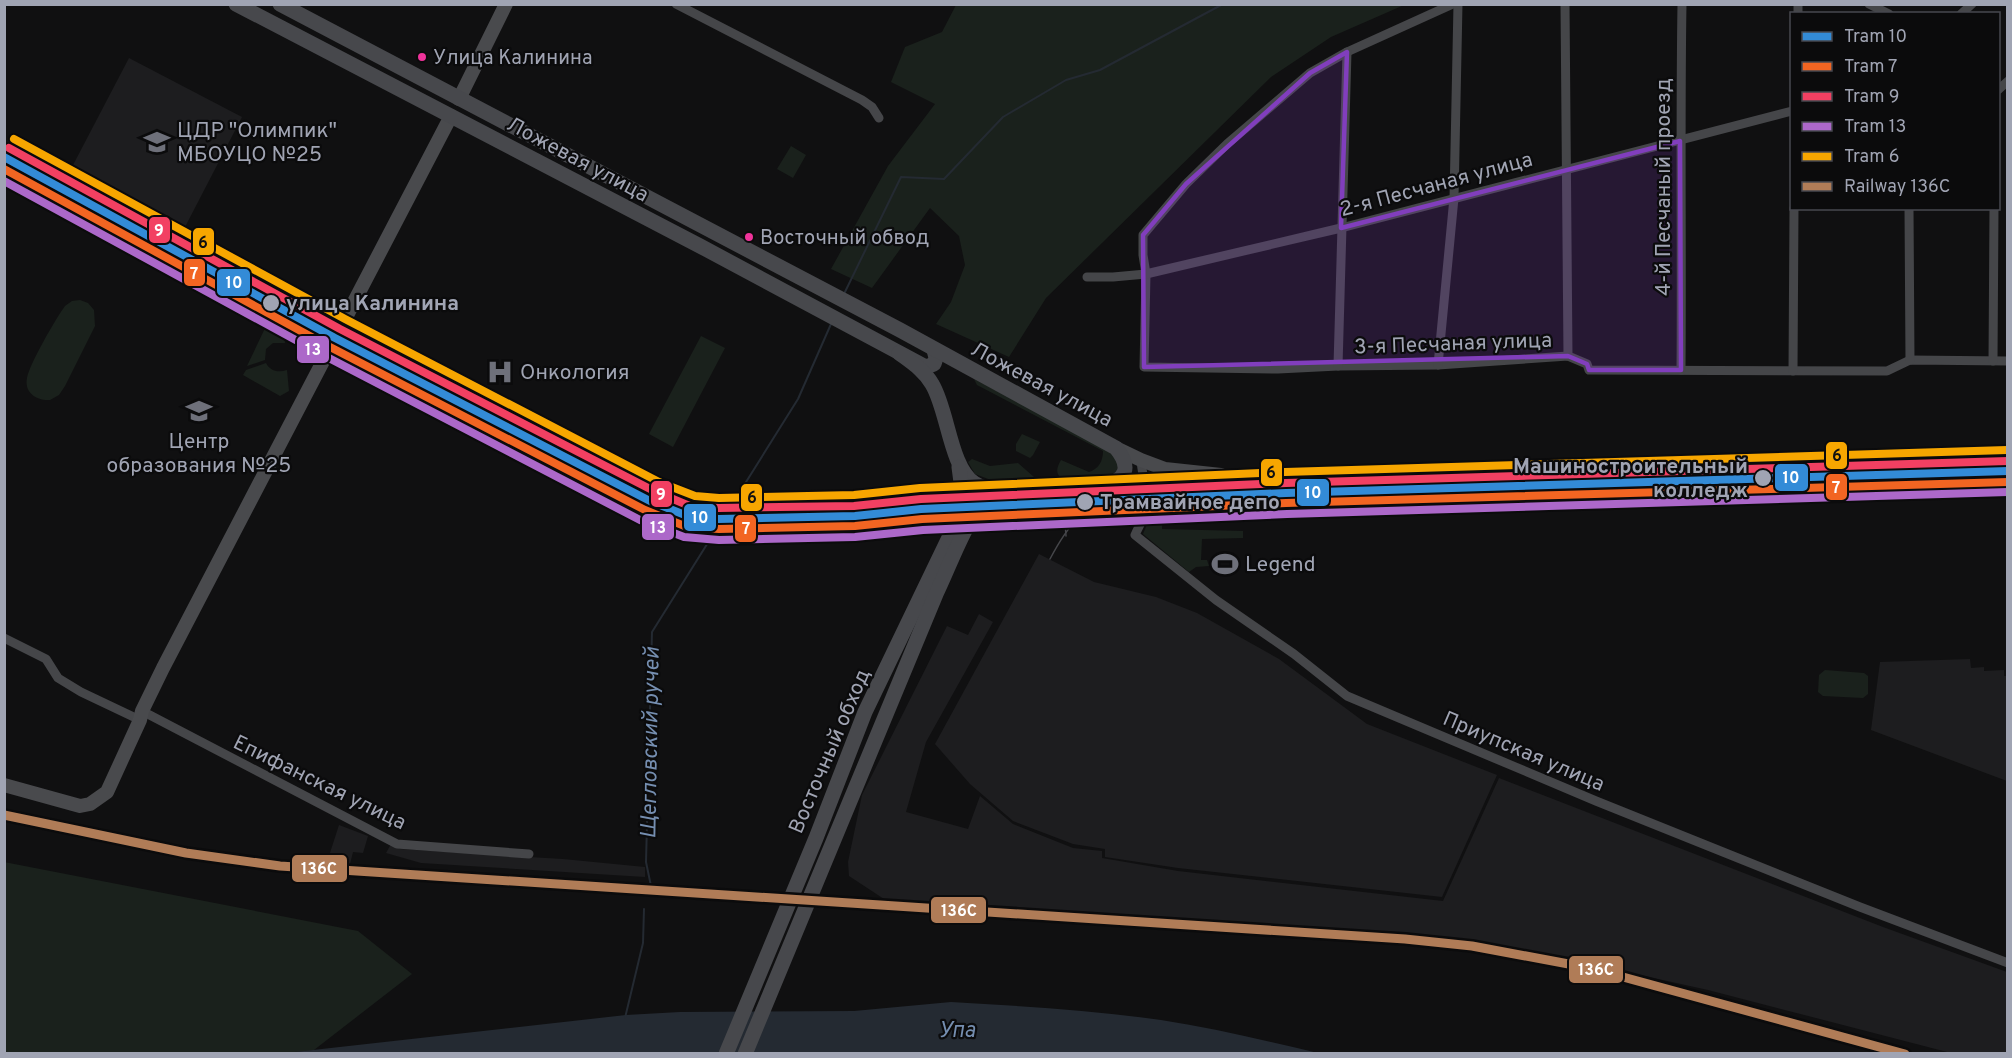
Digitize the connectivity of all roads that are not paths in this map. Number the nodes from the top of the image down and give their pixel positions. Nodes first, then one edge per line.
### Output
1 (236, 4) edge
2 (280, 4) edge
3 (506, 4) edge
4 (676, 4) edge
5 (1453, 4) edge
6 (1458, 4) edge
7 (1565, 4) edge
8 (1682, 4) edge
9 (1869, 4) edge
10 (1884, 12) edge
11 (1347, 52) junction
12 (459, 99) junction
13 (1790, 111) edge
14 (450, 116) junction
15 (879, 118) dead end
16 (1680, 141) junction
17 (1566, 169) junction
18 (4, 172) edge
19 (1454, 198) junction
20 (1794, 210) edge
21 (1909, 210) edge
22 (1994, 210) edge
23 (1341, 228) junction
24 (1146, 274) junction
25 (1087, 277) dead end
26 (811, 284) junction
27 (801, 301) junction
28 (339, 330) junction
29 (331, 345) junction
30 (934, 350) junction
31 (899, 353) junction
32 (1568, 356) junction
33 (1910, 360) junction
34 (2007, 361) edge
35 (1993, 362) junction
36 (1438, 365) junction
37 (1338, 366) junction
38 (1681, 370) junction
39 (1793, 371) junction
40 (1116, 448) junction
41 (2007, 453) edge
42 (1141, 460) junction
43 (958, 464) junction
44 (1265, 479) junction
45 (1146, 487) junction
46 (1096, 489) junction
47 (994, 490) junction
48 (654, 492) dead end
49 (4, 638) edge
50 (141, 716) junction
51 (4, 785) edge
52 (529, 854) dead end
53 (2007, 963) edge
54 (726, 1053) edge
55 (745, 1053) edge

1 - 14 main road, Ложевая улица
2 - 12 main road, Ложевая улица
3 - 12 main road
4 - 15 street
5 - 11 street
6 - 19 street
7 - 17 street
8 - 16 street, 4-й Песчаный проезд
9 - 10 street
11 - 23 street
11 - 24 street
12 - 14 main road
12 - 26 main road, Ложевая улица
13 - 16 street, 2-я Песчаная улица
14 - 27 main road, Ложевая улица
14 - 28 main road
16 - 17 street, 2-я Песчаная улица
16 - 38 street, 4-й Песчаный проезд
17 - 19 street, 2-я Песчаная улица
17 - 32 street
18 - 29 street
19 - 23 street, 2-я Песчаная улица
19 - 36 street
20 - 39 street
21 - 33 street
22 - 35 street
23 - 24 street, 2-я Песчаная улица
23 - 37 street
24 - 25 street, 2-я Песчаная улица
24 - 37 street, 3-я Песчаная улица
26 - 27 main road
26 - 30 main road, Ложевая улица
27 - 31 main road, Ложевая улица
28 - 29 main road
28 - 48 street
29 - 50 main road
30 - 31 main road, Ложевая улица
30 - 40 main road, Ложевая улица
31 - 43 main road, Ложевая улица
32 - 36 street, 3-я Песчаная улица
32 - 38 street, 3-я Песчаная улица
33 - 35 street, 3-я Песчаная улица
33 - 39 street, 3-я Песчаная улица
34 - 35 street, 3-я Песчаная улица
36 - 37 street, 3-я Песчаная улица
38 - 39 street, 3-я Песчаная улица
40 - 42 main road
40 - 46 main road, Ложевая улица
41 - 44 main road
42 - 44 main road
42 - 45 street, Приупская улица
43 - 47 main road, Ложевая улица
43 - 54 main road, Восточный обход
44 - 45 main road
45 - 46 main road
45 - 53 street, Приупская улица
46 - 47 main road, Ложевая улица
47 - 55 main road, Восточный обход
49 - 50 street, Епифанская улица
50 - 51 main road
50 - 52 street, Епифанская улица

